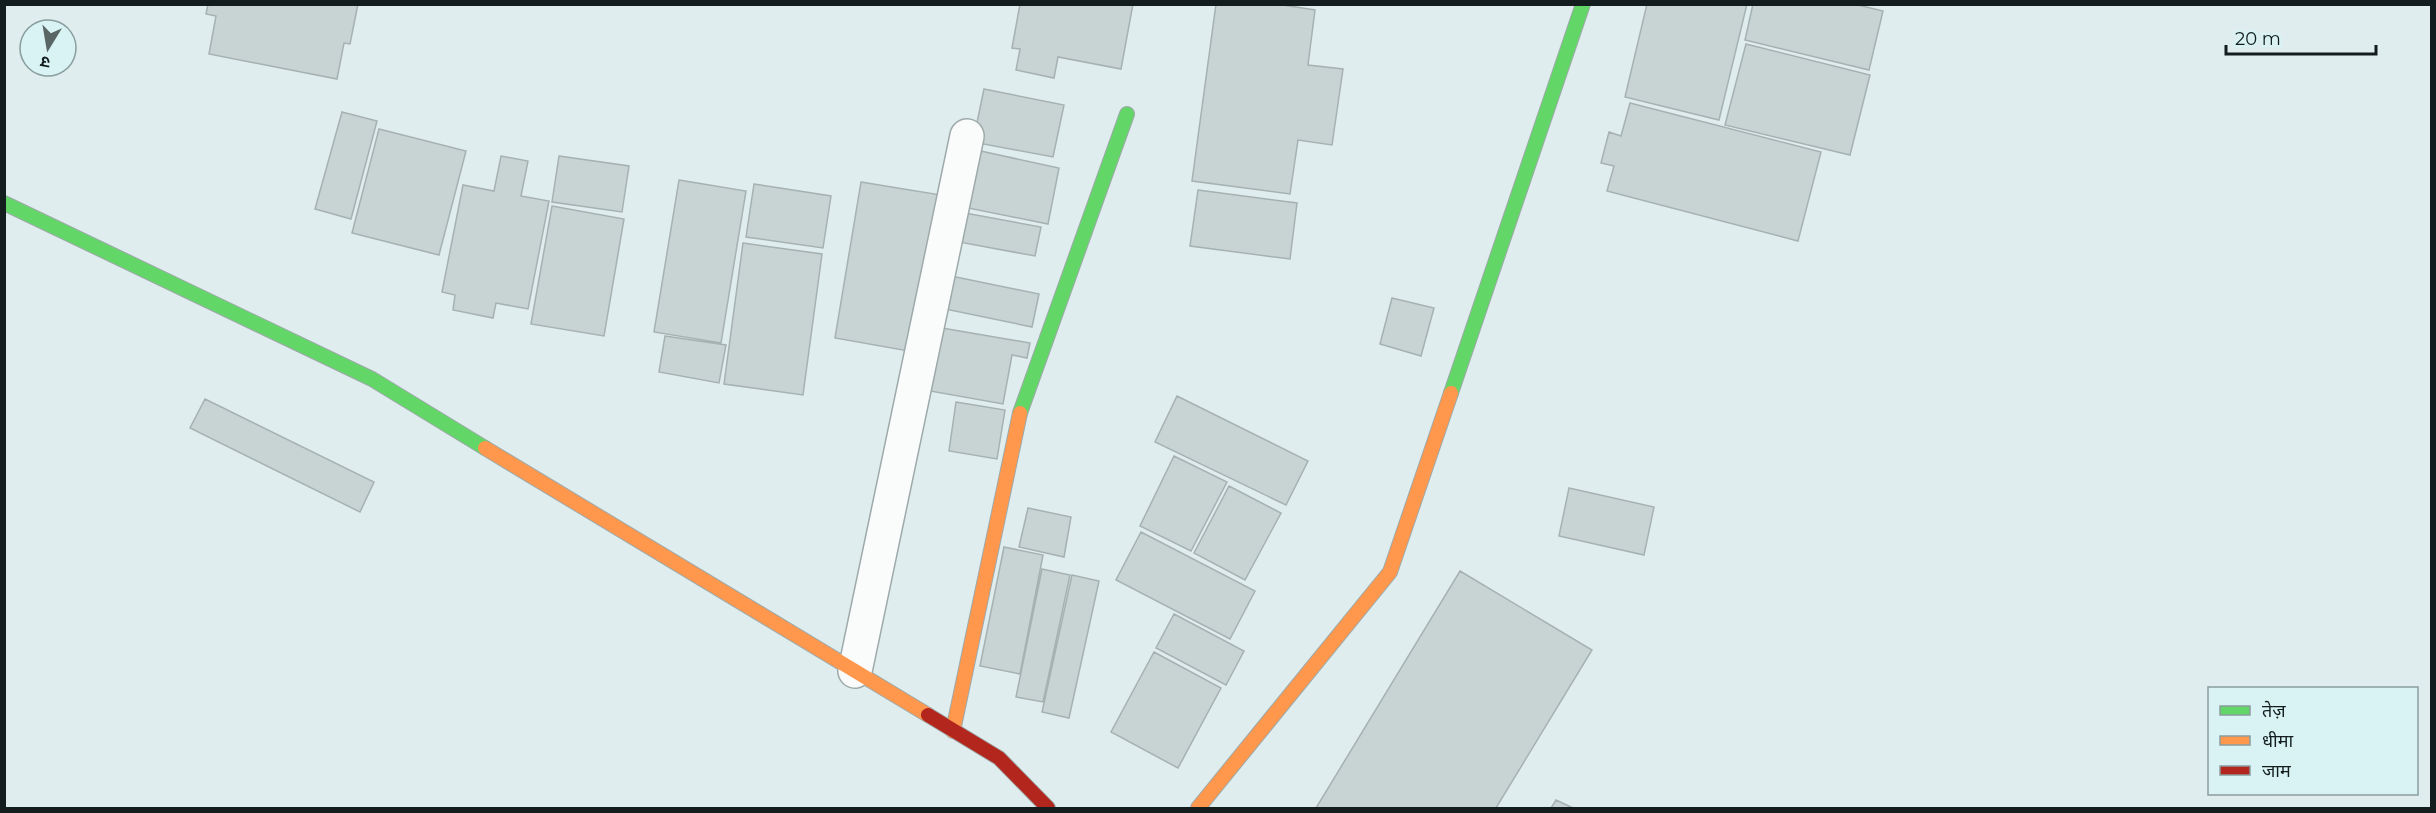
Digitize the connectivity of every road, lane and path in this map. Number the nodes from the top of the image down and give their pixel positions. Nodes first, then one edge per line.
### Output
1 (1583, 4) edge
2 (1127, 114) dead end
3 (967, 136) dead end
4 (4, 203) edge
5 (855, 671) junction
6 (953, 731) junction
7 (1048, 808) edge
8 (1198, 808) edge

1 - 8 street
2 - 6 street
3 - 5 street
4 - 5 street
5 - 6 street
6 - 7 street

